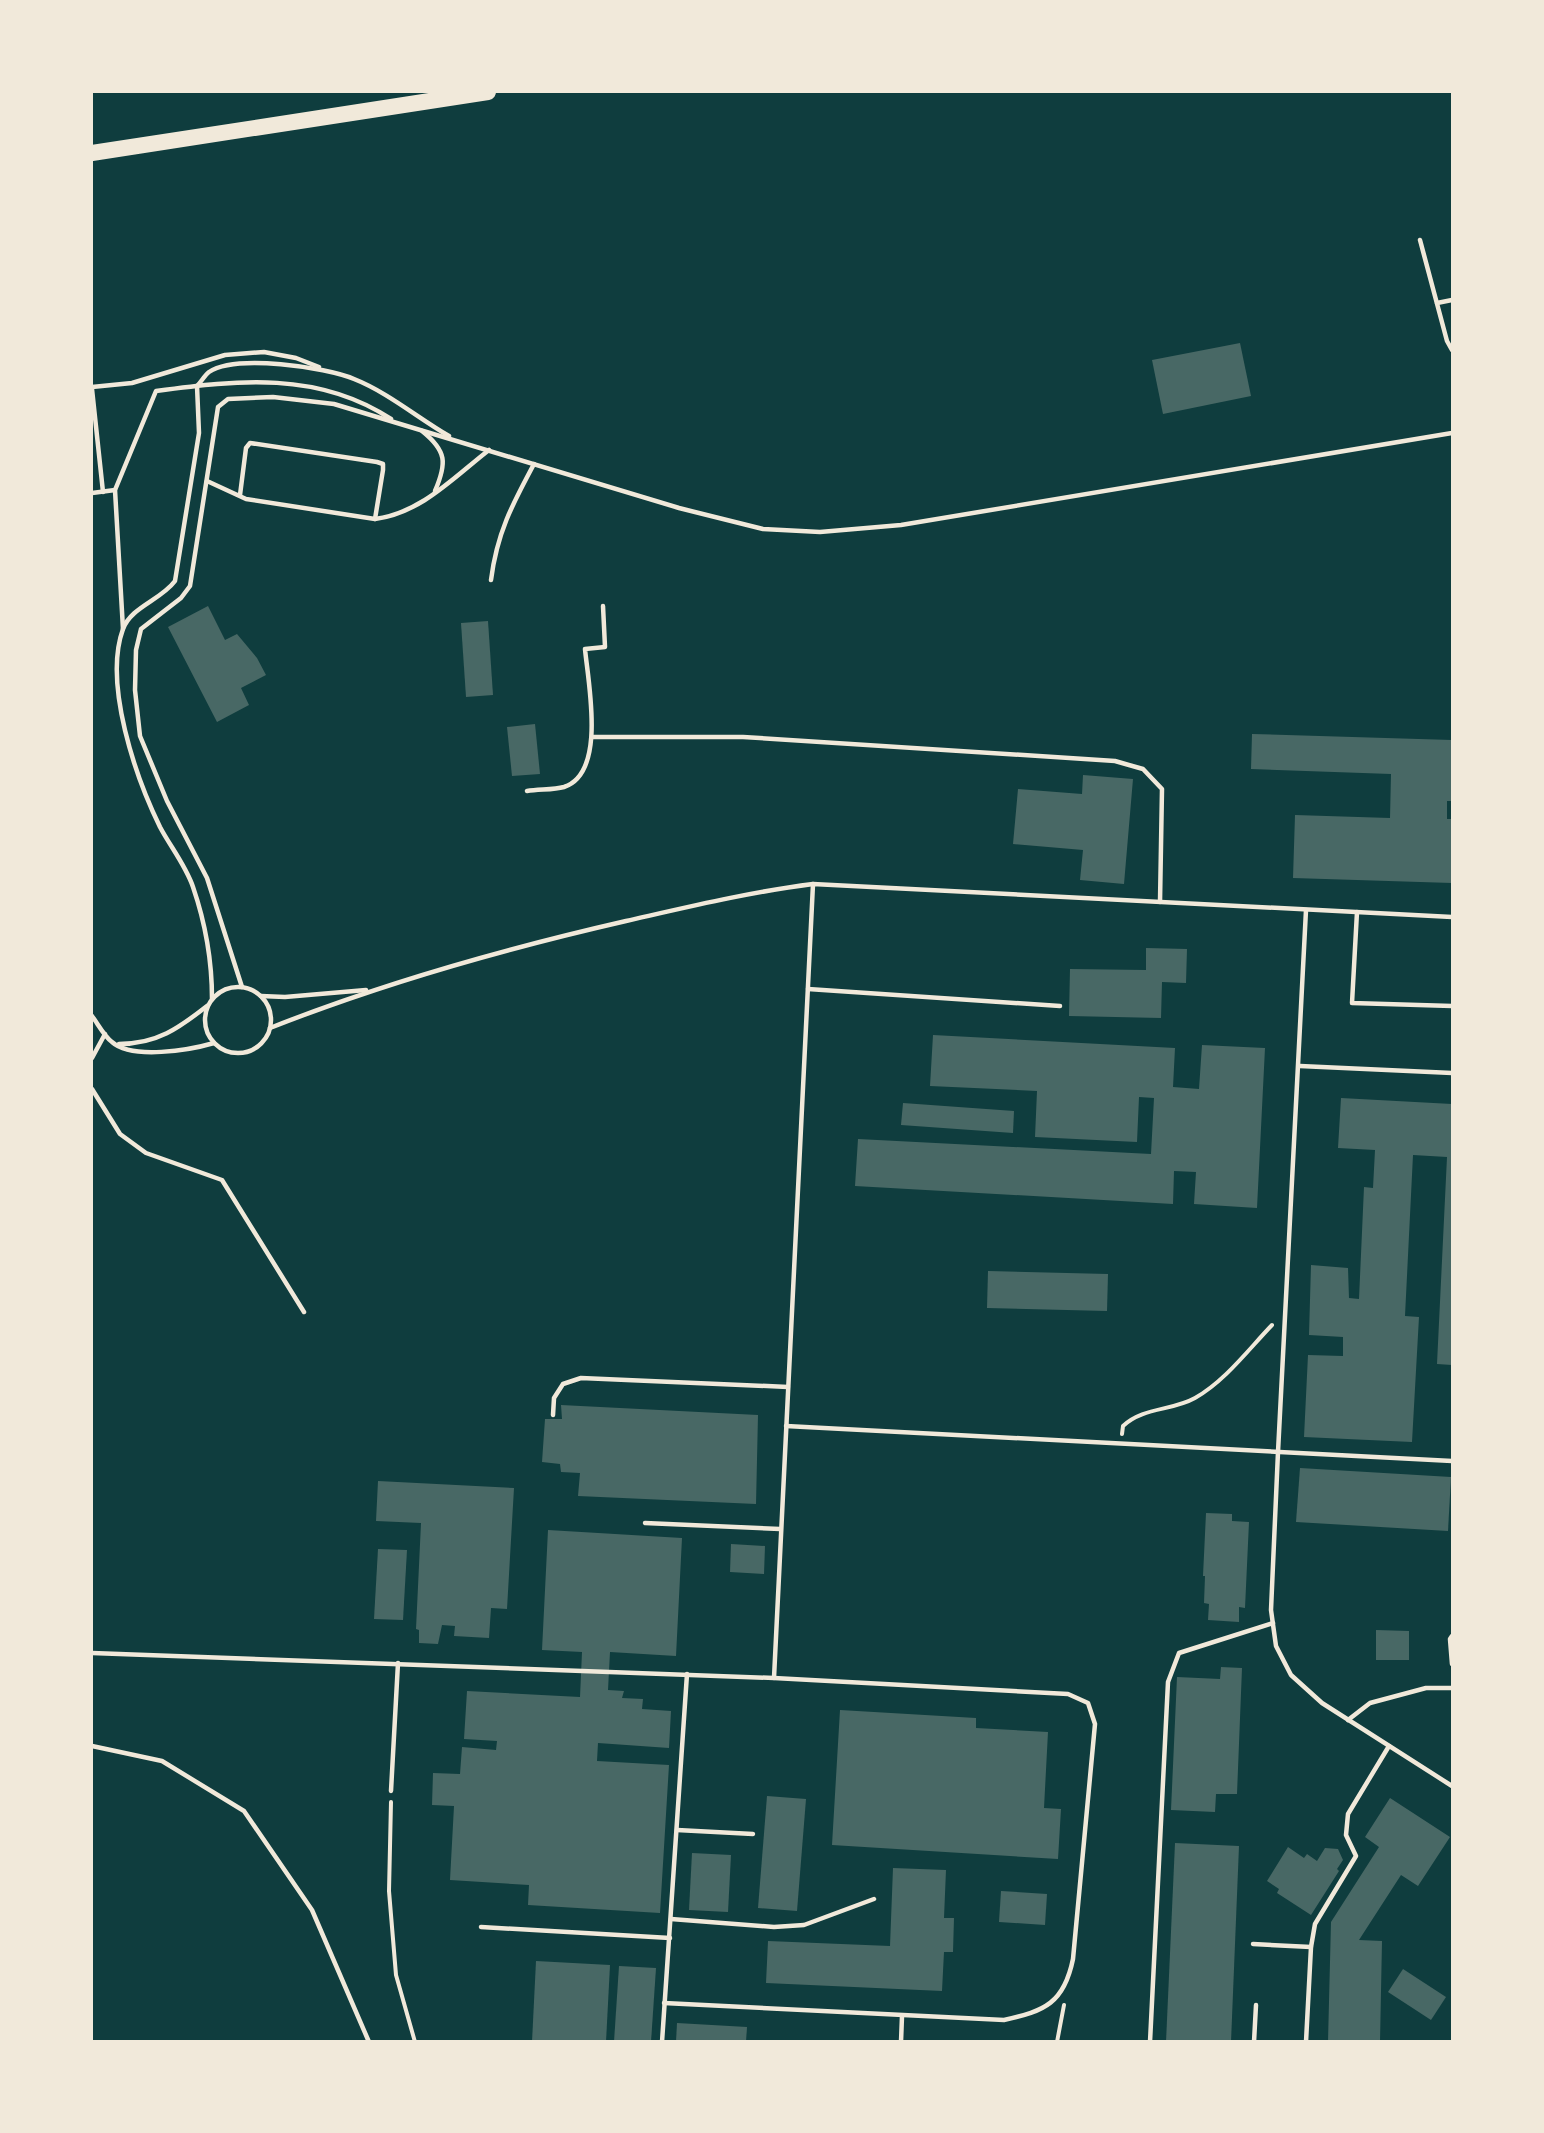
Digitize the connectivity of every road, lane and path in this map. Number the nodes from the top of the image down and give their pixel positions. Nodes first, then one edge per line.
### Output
1 (488, 92) edge
2 (92, 153) edge
3 (1420, 240) dead end
4 (1452, 300) edge
5 (1437, 303) junction
6 (1452, 350) edge
7 (326, 370) junction
8 (197, 386) junction
9 (92, 388) edge
10 (397, 423) junction
11 (420, 429) junction
12 (1452, 433) edge
13 (456, 440) junction
14 (489, 450) junction
15 (534, 464) junction
16 (207, 482) junction
17 (115, 490) junction
18 (103, 492) junction
19 (92, 493) edge
20 (434, 493) junction
21 (240, 495) junction
22 (375, 519) junction
23 (491, 580) dead end
24 (603, 606) dead end
25 (123, 629) junction
26 (591, 737) junction
27 (527, 790) dead end
28 (813, 884) junction
29 (1160, 902) junction
30 (1306, 910) junction
31 (1357, 912) junction
32 (1452, 917) edge
33 (242, 987) junction
34 (808, 988) junction
35 (371, 989) junction
36 (261, 996) junction
37 (212, 999) junction
38 (207, 1006) junction
39 (1060, 1006) dead end
40 (1452, 1006) edge
41 (92, 1016) edge
42 (270, 1028) junction
43 (105, 1034) junction
44 (214, 1043) junction
45 (113, 1044) junction
46 (92, 1058) edge
47 (1300, 1066) junction
48 (1452, 1073) edge
49 (92, 1089) edge
50 (304, 1312) dead end
51 (1285, 1312) junction
52 (788, 1387) junction
53 (554, 1415) dead end
54 (786, 1426) junction
55 (1121, 1444) junction
56 (1278, 1452) junction
57 (1452, 1461) edge
58 (645, 1523) dead end
59 (780, 1529) junction
60 (1273, 1623) junction
61 (1452, 1636) edge
62 (92, 1653) edge
63 (398, 1663) junction
64 (1452, 1664) edge
65 (687, 1674) junction
66 (774, 1678) junction
67 (1452, 1688) edge
68 (1348, 1720) junction
69 (92, 1746) edge
70 (1389, 1746) junction
71 (1452, 1786) edge
72 (391, 1791) joint
73 (677, 1830) junction
74 (753, 1834) dead end
75 (874, 1899) dead end
76 (672, 1919) junction
77 (481, 1927) dead end
78 (670, 1938) junction
79 (1253, 1944) dead end
80 (1311, 1947) junction
81 (1069, 1981) junction
82 (664, 2003) junction
83 (1256, 2006) dead end
84 (902, 2016) junction
85 (369, 2042) edge
86 (415, 2042) edge
87 (662, 2042) edge
88 (901, 2042) edge
89 (1057, 2042) edge
90 (1150, 2042) edge
91 (1254, 2042) edge
92 (1306, 2042) edge

1 - 2 highway
3 - 5 lane
4 - 5 lane
5 - 6 lane
7 - 8 lane
7 - 9 lane
7 - 13 lane
8 - 10 lane
8 - 17 lane
8 - 25 lane
9 - 18 lane
10 - 11 lane
10 - 16 lane
11 - 13 lane
11 - 20 lane
12 - 15 lane
13 - 14 lane
14 - 15 lane
14 - 20 lane
15 - 23 lane
16 - 21 lane
16 - 33 lane
17 - 18 lane
17 - 25 lane
18 - 19 lane
20 - 22 lane
21 - 22 lane
21 - 22 lane
24 - 26 lane
25 - 37 lane
26 - 27 lane
26 - 29 lane
28 - 29 lane
28 - 34 lane
28 - 35 lane
29 - 30 lane
30 - 31 lane
30 - 47 lane
31 - 32 lane
31 - 40 lane
33 - 36 lane
33 - 37 lane
34 - 39 lane
34 - 52 lane
35 - 36 lane
35 - 42 lane
36 - 42 lane
37 - 38 lane
38 - 44 lane
38 - 45 lane
41 - 43 lane
42 - 44 lane
43 - 45 lane
43 - 46 lane
44 - 45 lane
47 - 48 lane
47 - 51 lane
49 - 50 lane
51 - 55 path
51 - 56 lane
52 - 53 lane
52 - 54 lane
54 - 55 lane
54 - 59 lane
55 - 56 lane
56 - 57 lane
56 - 60 lane
58 - 59 lane
59 - 66 lane
60 - 68 lane
60 - 90 lane
61 - 64 lane
62 - 63 lane
63 - 65 lane
63 - 72 lane
65 - 66 lane
65 - 73 lane
66 - 81 lane
67 - 68 lane
68 - 70 lane
69 - 85 lane
70 - 71 lane
70 - 80 lane
72 - 86 path
73 - 74 lane
73 - 76 lane
75 - 76 lane
76 - 78 lane
77 - 78 lane
78 - 82 lane
79 - 80 lane
80 - 92 lane
81 - 84 lane
81 - 89 path
82 - 84 lane
82 - 87 lane
83 - 91 lane
84 - 88 lane

